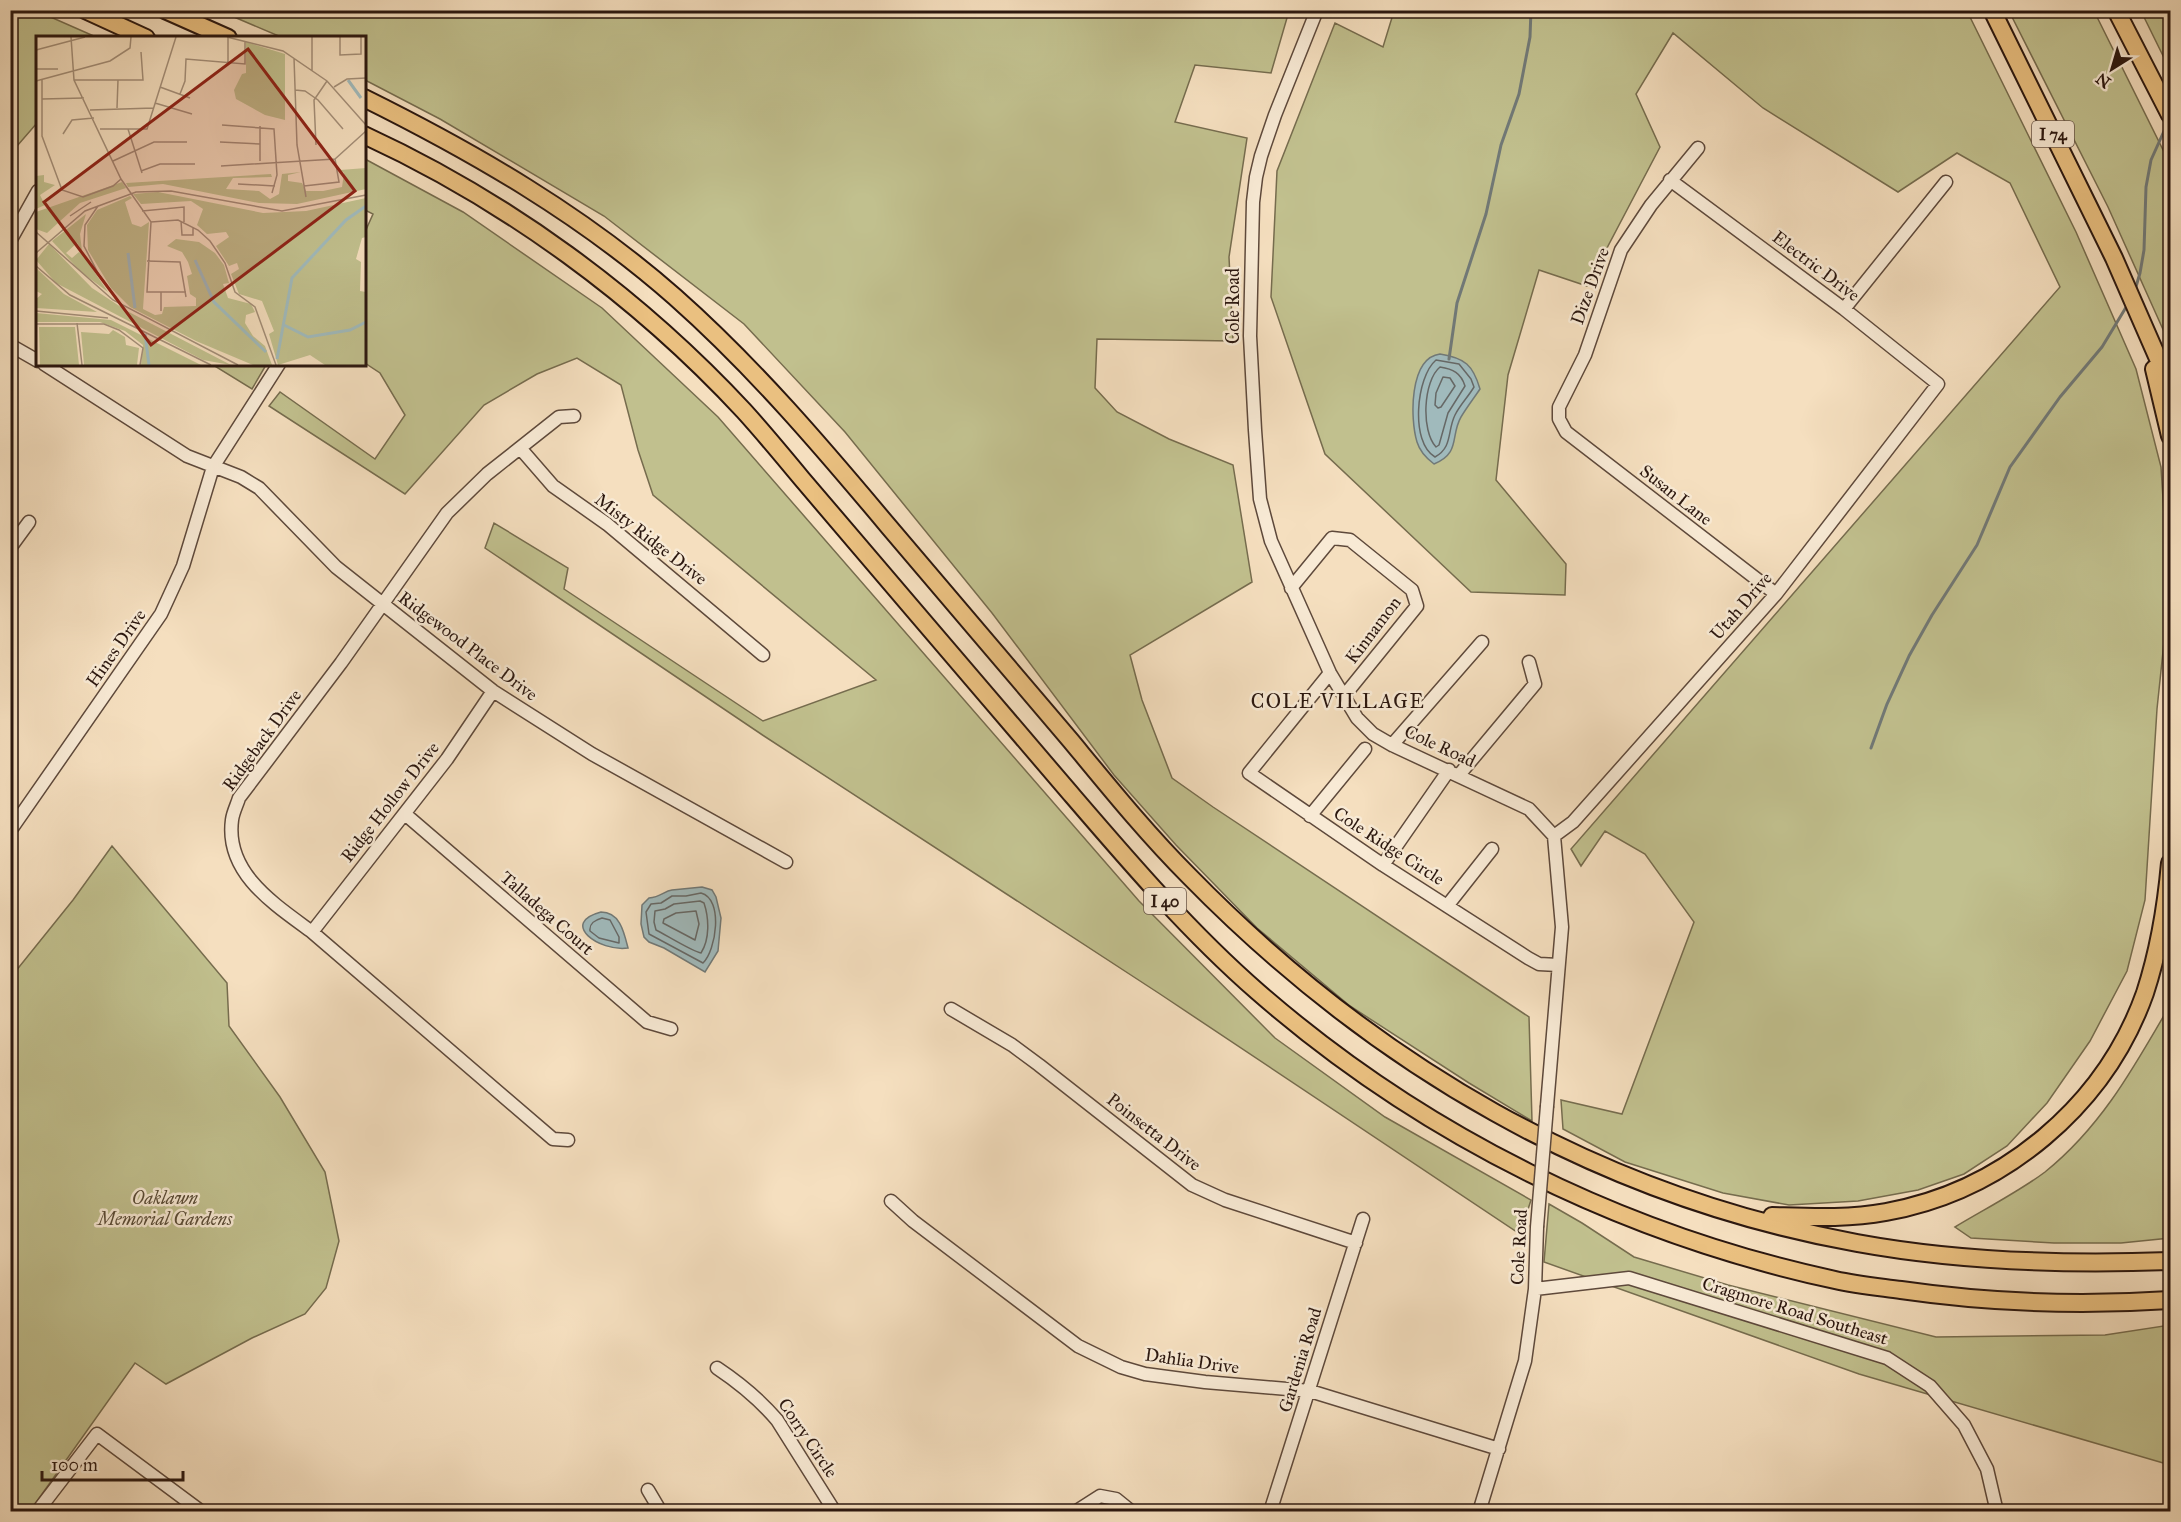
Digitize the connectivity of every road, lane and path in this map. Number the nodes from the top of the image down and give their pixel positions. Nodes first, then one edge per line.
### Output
1 (85, 10) edge
2 (165, 10) edge
3 (1317, 10) edge
4 (1992, 10) edge
5 (2116, 10) edge
6 (142, 36) edge
7 (224, 36) edge
8 (366, 99) edge
9 (2170, 115) edge
10 (366, 136) edge
11 (1698, 148) dead end
12 (1670, 180) junction
13 (1946, 182) dead end
14 (36, 195) edge
15 (10, 241) edge
16 (2114, 258) junction
17 (1844, 309) junction
18 (10, 345) edge
19 (36, 360) edge
20 (47, 366) edge
21 (278, 366) edge
22 (1938, 384) joint
23 (2170, 386) edge
24 (574, 416) dead end
25 (1559, 419) joint
26 (2170, 436) edge
27 (520, 448) junction
28 (213, 468) junction
29 (29, 522) dead end
30 (10, 548) edge
31 (1294, 584) junction
32 (1776, 594) junction
33 (383, 605) junction
34 (1482, 642) dead end
35 (764, 654) dead end
36 (1529, 662) dead end
37 (1330, 673) junction
38 (493, 692) junction
39 (1344, 696) junction
40 (1392, 745) junction
41 (1365, 749) dead end
42 (1452, 773) junction
43 (405, 814) junction
44 (1310, 816) junction
45 (10, 831) edge
46 (1554, 836) junction
47 (1492, 849) dead end
48 (786, 862) dead end
49 (2170, 864) edge
50 (1383, 865) junction
51 (1447, 906) junction
52 (312, 932) junction
53 (1558, 965) junction
54 (951, 1009) dead end
55 (670, 1029) dead end
56 (568, 1140) dead end
57 (891, 1201) dead end
58 (1736, 1215) junction
59 (1362, 1219) dead end
60 (1356, 1243) junction
61 (2170, 1261) edge
62 (1535, 1289) junction
63 (2170, 1300) edge
64 (717, 1368) dead end
65 (1310, 1391) junction
66 (1499, 1449) junction
67 (648, 1490) dead end
68 (37, 1512) edge
69 (202, 1512) edge
70 (661, 1512) edge
71 (835, 1512) edge
72 (1075, 1512) edge
73 (1132, 1512) edge
74 (1270, 1512) edge
75 (1479, 1512) edge
76 (1996, 1512) edge

1 - 6 highway
2 - 7 highway
3 - 31 street, Cole Road
4 - 16 highway, I 74
5 - 9 highway
8 - 58 highway, I 40
10 - 63 highway, I 40
11 - 12 street, Dize Drive
12 - 17 street, Electric Drive
12 - 25 street, Dize Drive
13 - 17 street
14 - 15 street
16 - 23 highway, I 74
16 - 26 highway
17 - 22 street, Electric Drive
18 - 19 street
20 - 28 street, Ridgewood Place Drive
21 - 28 street, Hines Drive
22 - 32 street, Utah Drive
24 - 27 street, Ridgeback Drive
25 - 32 street, Susan Lane
27 - 33 street, Ridgeback Drive
27 - 35 street, Misty Ridge Drive
28 - 33 street, Ridgewood Place Drive
28 - 45 street, Hines Drive
29 - 30 street
31 - 37 street, Cole Road
31 - 39 street, Kinnamon
32 - 46 street, Utah Drive
33 - 38 street, Ridgewood Place Drive
33 - 52 street, Ridgeback Drive
34 - 40 street
36 - 42 street
37 - 39 street, Cole Road
37 - 44 street, Cole Ridge Circle
38 - 43 street, Ridge Hollow Drive
38 - 48 street, Ridgewood Place Drive
39 - 40 street, Cole Road
40 - 42 street, Cole Road
41 - 44 street, Cole Ridge Circle
42 - 46 street, Cole Road
42 - 50 street
43 - 52 street, Ridge Hollow Drive
43 - 55 street, Talladega Court
44 - 50 street, Cole Ridge Circle
46 - 53 street, Cole Road
47 - 51 street
49 - 58 highway
50 - 51 street, Cole Ridge Circle
51 - 53 street, Cole Ridge Circle
52 - 56 street, Ridgeback Drive
53 - 62 street, Cole Road, bridge
54 - 60 street, Poinsetta Drive
57 - 65 street, Dahlia Drive
58 - 61 highway, I 40
59 - 60 street, Gardenia Road
60 - 65 street, Gardenia Road
62 - 66 street, Cole Road
62 - 76 street, Cragmore Road Southeast
64 - 71 street, Corry Circle
65 - 66 street, Dahlia Drive
65 - 74 street, Gardenia Road
66 - 75 street, Cole Road
67 - 70 street
68 - 69 street
72 - 73 street

